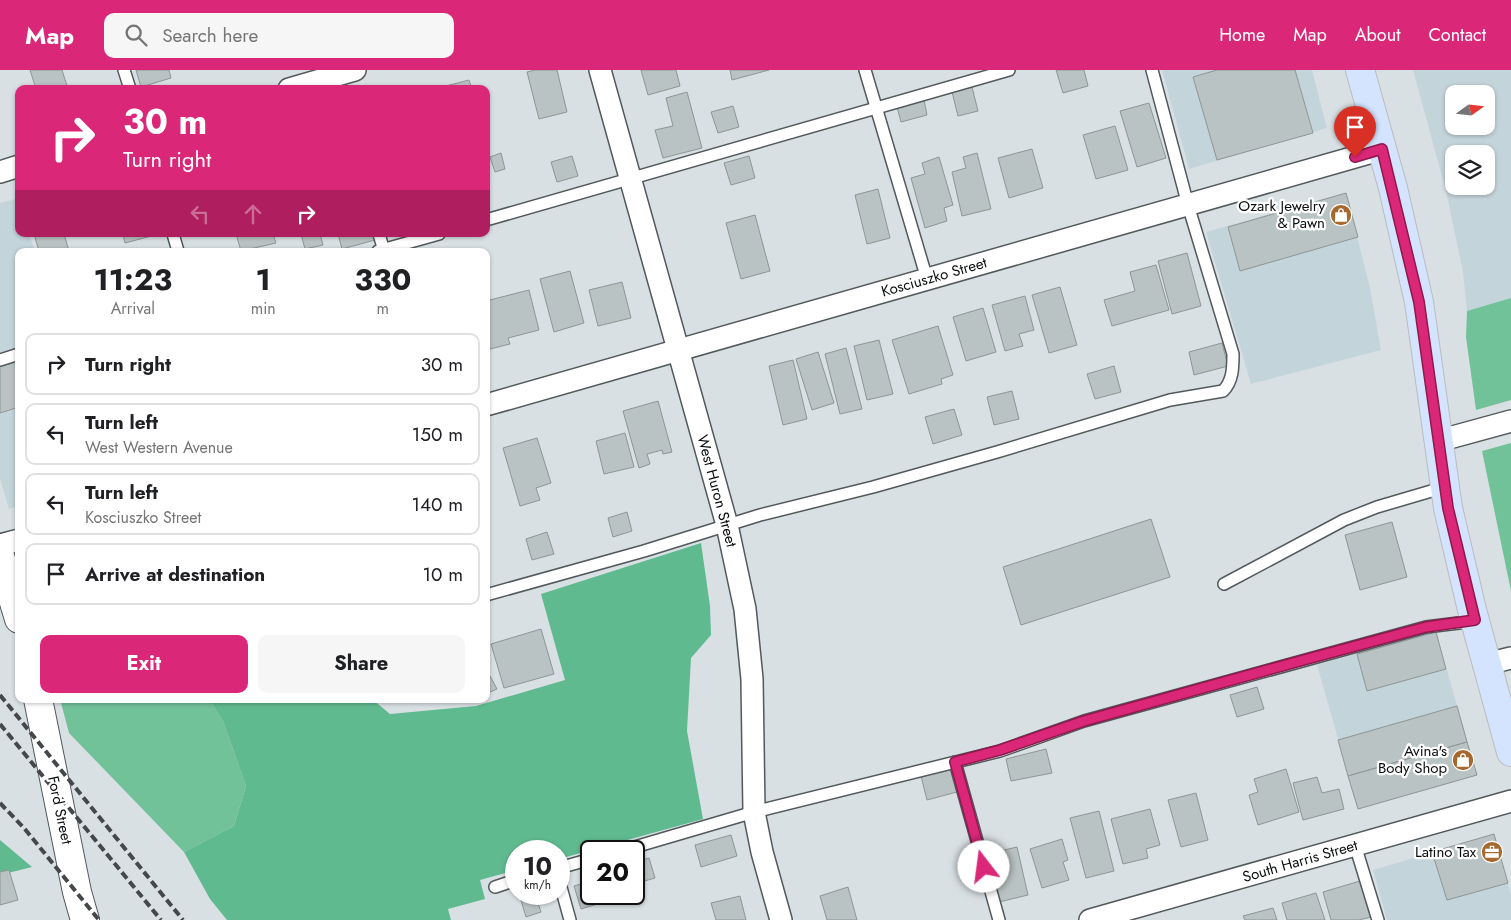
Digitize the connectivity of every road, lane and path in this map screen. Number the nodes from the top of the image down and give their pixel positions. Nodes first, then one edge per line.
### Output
1 (124, 70) edge
2 (355, 70) edge
3 (600, 70) edge
4 (865, 70) edge
5 (1009, 70) edge
6 (1152, 70) edge
7 (1360, 70) edge
8 (335, 78) edge
9 (129, 85) edge
10 (306, 85) edge
11 (877, 108) junction
12 (1382, 149) junction
13 (15, 167) edge
14 (0, 172) edge
15 (630, 179) junction
16 (1188, 204) junction
17 (490, 219) edge
18 (429, 237) edge
19 (392, 248) edge
20 (927, 279) junction
21 (678, 350) junction
22 (15, 355) edge
23 (0, 360) edge
24 (490, 404) edge
25 (1511, 421) edge
26 (1438, 441) junction
27 (1445, 487) junction
28 (727, 525) junction
29 (15, 541) edge
30 (0, 545) edge
31 (0, 556) edge
32 (1224, 584) dead end
33 (490, 594) edge
34 (15, 606) edge
35 (1475, 620) junction
36 (1499, 661) edge
37 (39, 703) edge
38 (1511, 752) edge
39 (955, 762) junction
40 (1511, 802) edge
41 (754, 812) junction
42 (645, 844) edge
43 (1355, 845) junction
44 (505, 883) edge
45 (495, 886) dead end
46 (566, 905) edge
47 (85, 920) edge
48 (570, 920) edge
49 (781, 920) edge
50 (999, 920) edge
51 (1090, 920) edge
52 (1378, 920) edge

1 - 9 lane
2 - 8 street
3 - 15 street, West Huron Street
4 - 11 lane
5 - 11 lane
6 - 16 lane
7 - 12 main road
8 - 10 street
11 - 15 lane
11 - 20 lane
12 - 16 street, Kosciuszko Street
12 - 26 main road
13 - 14 street
15 - 17 lane
15 - 21 street, West Huron Street
16 - 20 street, Kosciuszko Street
16 - 28 lane
18 - 19 lane
20 - 21 street, Kosciuszko Street
21 - 24 street, Kosciuszko Street
21 - 28 street, West Huron Street
22 - 23 lane
25 - 26 street
26 - 27 main road
27 - 32 lane
27 - 35 main road
28 - 33 lane
28 - 41 street, West Huron Street
29 - 30 street
31 - 34 street
35 - 36 main road
35 - 39 lane
36 - 38 main road
37 - 47 street, Ford Street
39 - 41 lane
39 - 50 lane
40 - 43 street, South Harris Street
41 - 42 lane
41 - 49 street, West Huron Street
43 - 51 street, South Harris Street
43 - 52 lane
44 - 45 lane
46 - 48 lane

